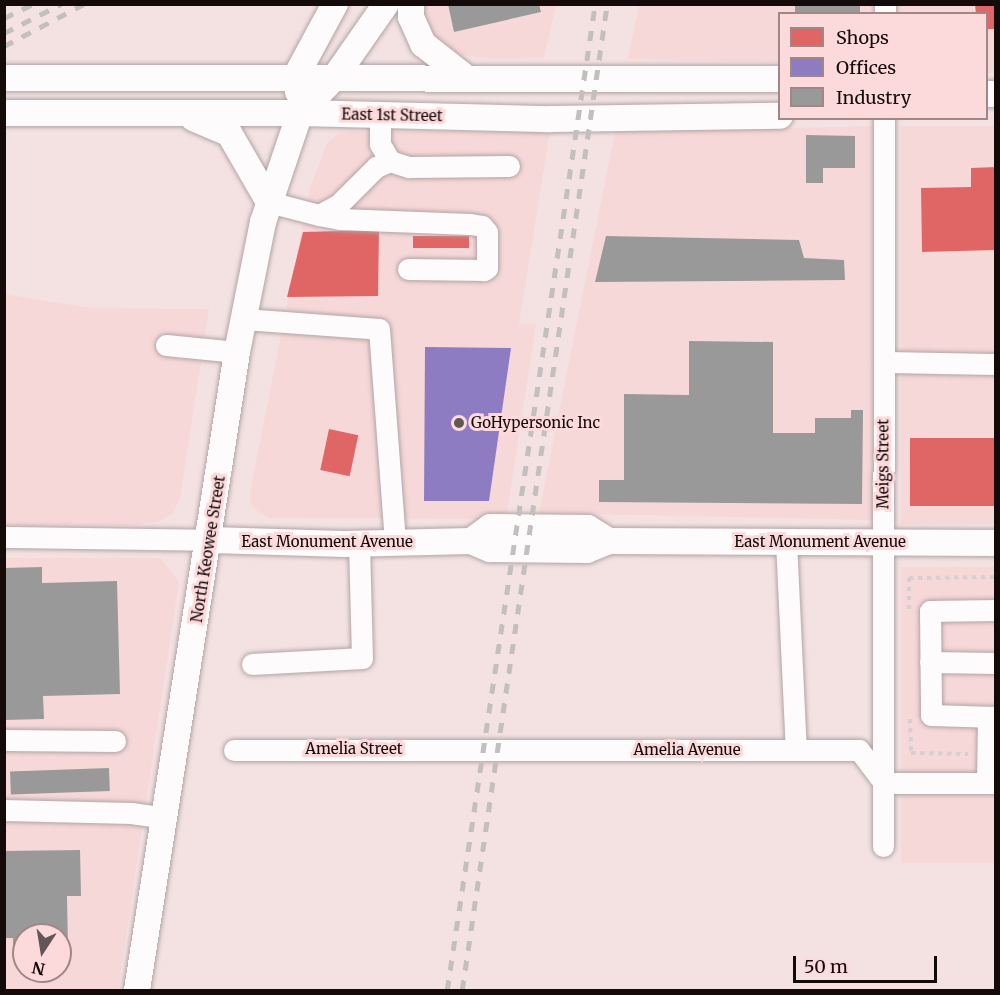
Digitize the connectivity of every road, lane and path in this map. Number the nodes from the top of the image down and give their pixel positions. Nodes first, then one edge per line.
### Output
1 (336, 4) edge
2 (386, 4) edge
3 (411, 4) edge
4 (296, 76) junction
5 (335, 77) junction
6 (465, 77) junction
7 (4, 78) edge
8 (778, 79) edge
9 (4, 113) edge
10 (179, 113) junction
11 (300, 113) junction
12 (380, 115) junction
13 (778, 116) edge
14 (885, 120) edge
15 (390, 162) junction
16 (509, 166) dead end
17 (269, 202) junction
18 (320, 215) junction
19 (408, 269) dead end
20 (244, 318) junction
21 (166, 345) dead end
22 (237, 352) junction
23 (884, 362) junction
24 (996, 364) edge
25 (4, 537) edge
26 (211, 540) junction
27 (786, 541) junction
28 (883, 541) junction
29 (396, 543) junction
30 (996, 543) edge
31 (359, 544) junction
32 (996, 610) edge
33 (930, 662) junction
34 (996, 663) edge
35 (252, 664) dead end
36 (992, 717) edge
37 (4, 740) edge
38 (115, 741) dead end
39 (234, 750) dead end
40 (796, 750) junction
41 (474, 751) joint
42 (911, 753) dead end
43 (988, 754) junction
44 (884, 783) junction
45 (991, 783) edge
46 (4, 810) edge
47 (165, 818) junction
48 (882, 846) dead end
49 (137, 990) edge

1 - 4 main road
2 - 5 main road, North Keowee Street
3 - 6 main road
4 - 5 main road
4 - 7 main road
4 - 11 main road, North Keowee Street
5 - 6 main road
5 - 11 main road, North Keowee Street
6 - 8 main road
9 - 10 main road, East 1st Street
10 - 11 main road, East 1st Street
10 - 17 main road
11 - 12 main road, East 1st Street
11 - 17 main road, North Keowee Street
12 - 13 main road, East 1st Street
12 - 15 street
14 - 23 street, Meigs Street
15 - 16 street
15 - 18 street
17 - 18 street
17 - 20 main road, North Keowee Street
18 - 19 street
20 - 22 main road, North Keowee Street
20 - 29 street
21 - 22 street
22 - 26 main road, North Keowee Street
23 - 24 street
23 - 28 street, Meigs Street
25 - 26 street, East Monument Avenue
26 - 31 main road, East Monument Avenue
26 - 47 main road, North Keowee Street
27 - 28 main road, East Monument Avenue
27 - 29 main road, East Monument Avenue
27 - 40 street
28 - 30 main road, East Monument Avenue
28 - 44 street, Meigs Street
29 - 31 main road, East Monument Avenue
31 - 35 street
32 - 33 street
33 - 34 street
33 - 36 street
36 - 43 street
37 - 38 street
39 - 41 street, Amelia Street
40 - 41 street, Amelia Avenue
40 - 44 street, Amelia Avenue
42 - 43 path
43 - 45 street
44 - 45 street
44 - 48 street, Meigs Street
46 - 47 street
47 - 49 main road, North Keowee Street

